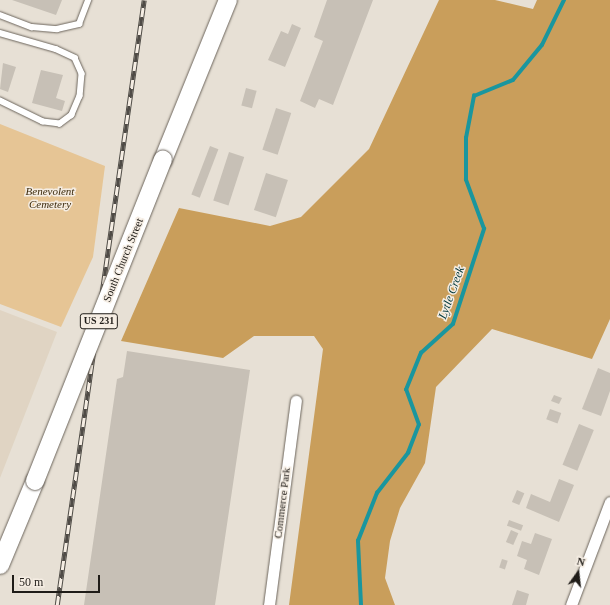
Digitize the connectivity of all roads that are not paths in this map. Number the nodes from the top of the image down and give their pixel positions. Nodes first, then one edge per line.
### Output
1 (88, 0) edge
2 (228, 0) edge
3 (0, 14) edge
4 (0, 33) edge
5 (0, 101) edge
6 (296, 401) dead end
7 (610, 502) edge
8 (0, 565) edge
9 (269, 605) edge
10 (571, 605) edge

1 - 3 lane
2 - 8 main road, South Church Street / US 231, bridge
4 - 5 lane
6 - 9 street, Commerce Park
7 - 10 street

